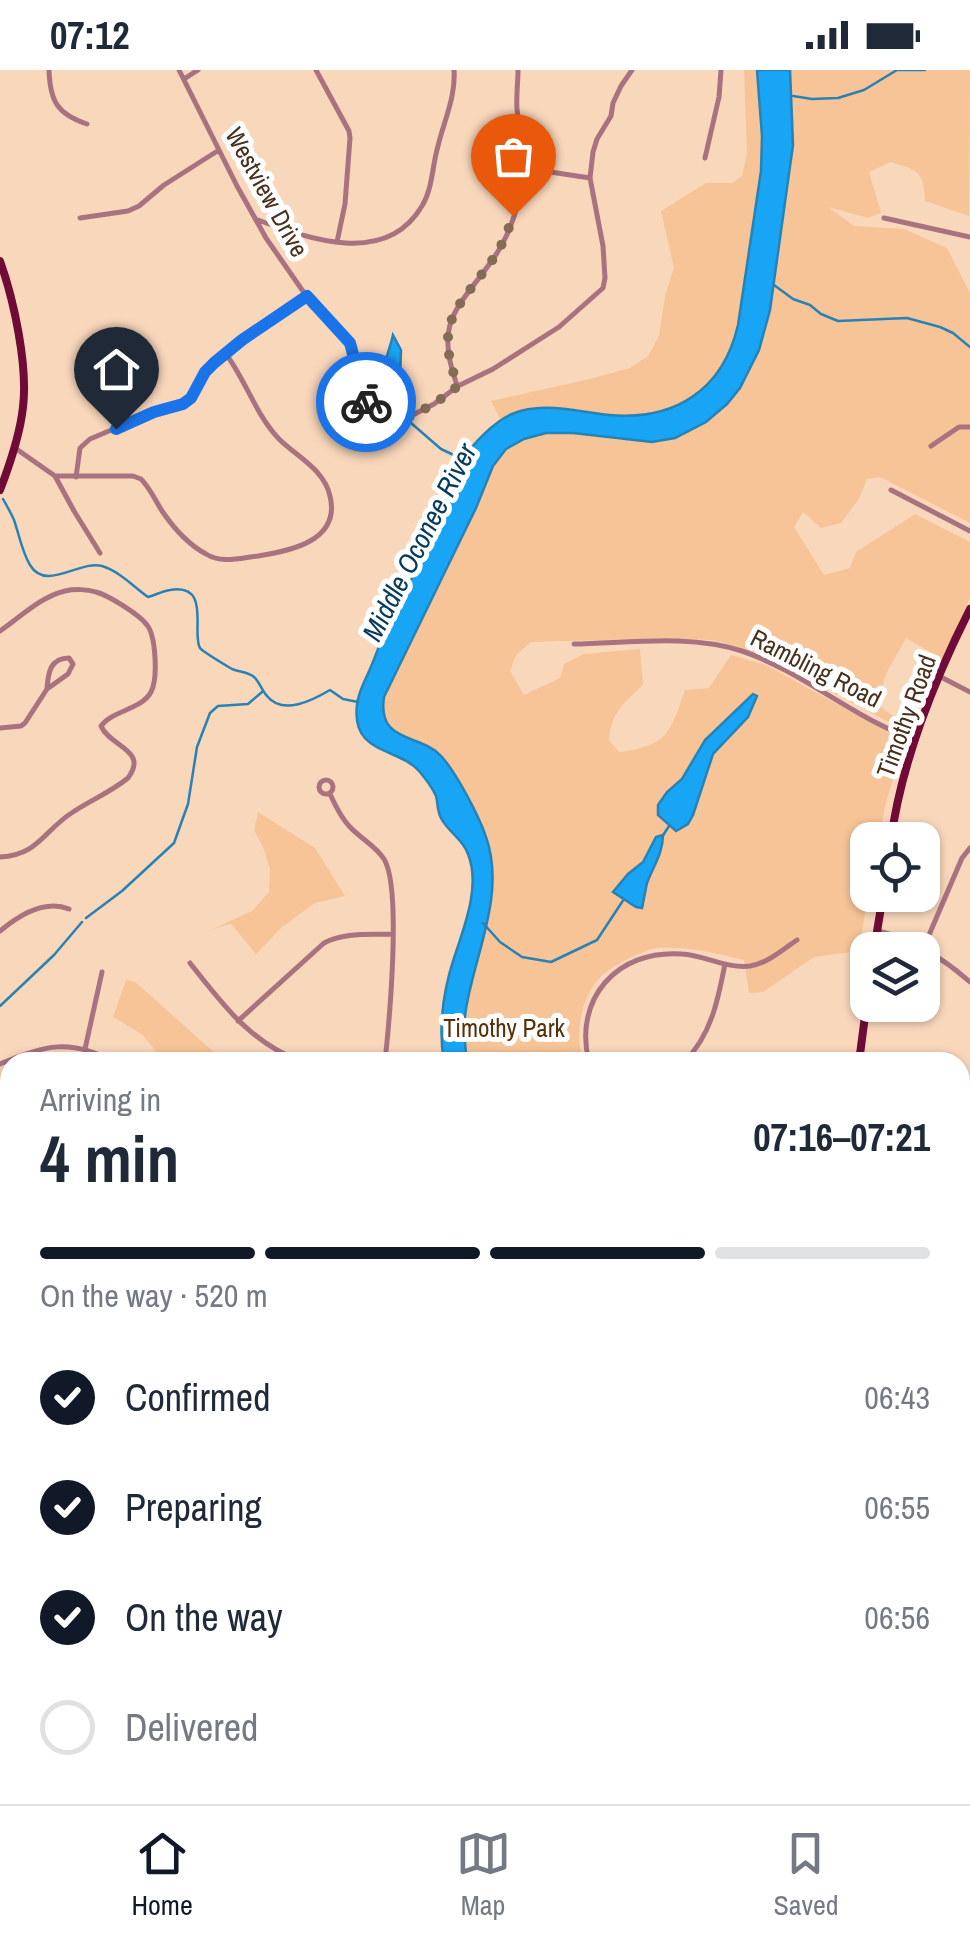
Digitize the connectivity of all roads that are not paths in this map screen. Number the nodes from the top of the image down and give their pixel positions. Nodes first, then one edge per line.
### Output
1 (48, 70) edge
2 (180, 70) edge
3 (198, 70) edge
4 (316, 70) edge
5 (454, 70) edge
6 (518, 70) edge
7 (632, 70) edge
8 (721, 70) edge
9 (184, 78) junction
10 (87, 124) dead end
11 (219, 150) junction
12 (706, 158) dead end
13 (524, 168) junction
14 (590, 178) junction
15 (80, 218) dead end
16 (884, 218) dead end
17 (255, 219) junction
18 (970, 236) edge
19 (336, 242) junction
20 (0, 261) edge
21 (307, 296) junction
22 (226, 354) junction
23 (458, 386) junction
24 (970, 426) edge
25 (931, 446) dead end
26 (14, 447) junction
27 (55, 476) junction
28 (76, 477) junction
29 (0, 490) edge
30 (891, 490) dead end
31 (970, 531) edge
32 (100, 552) dead end
33 (970, 609) edge
34 (0, 631) edge
35 (574, 644) dead end
36 (939, 676) junction
37 (47, 689) junction
38 (970, 692) edge
39 (0, 728) edge
40 (916, 740) junction
41 (330, 794) dead end
42 (894, 822) edge
43 (970, 848) edge
44 (0, 857) edge
45 (70, 910) dead end
46 (881, 912) edge
47 (0, 930) edge
48 (878, 931) joint
49 (882, 932) edge
50 (931, 932) edge
51 (392, 934) junction
52 (797, 940) dead end
53 (940, 959) edge
54 (190, 963) dead end
55 (725, 964) junction
56 (102, 972) dead end
57 (970, 982) edge
58 (238, 1021) junction
59 (864, 1022) edge
60 (84, 1049) junction
61 (35, 1052) edge
62 (91, 1052) edge
63 (281, 1052) edge
64 (386, 1052) edge
65 (587, 1052) edge
66 (694, 1052) edge
67 (859, 1052) edge

1 - 10 street
2 - 9 street, Westview Drive
3 - 9 street
4 - 19 street
5 - 19 street
6 - 13 street
7 - 14 street
8 - 12 street
9 - 11 street, Westview Drive
11 - 15 street
11 - 17 street, Westview Drive
13 - 14 street
13 - 23 street
14 - 23 street
16 - 18 street
17 - 19 street
17 - 21 street, Westview Drive
20 - 26 main road
21 - 22 street
21 - 23 street, Westview Drive
22 - 28 street
22 - 28 street
24 - 25 street
26 - 27 street
26 - 29 main road
27 - 28 street
27 - 32 street
30 - 31 street
33 - 36 main road, Timothy Road
34 - 44 street
35 - 40 street, Rambling Road
36 - 38 street
36 - 40 main road, Timothy Road
37 - 37 street
37 - 39 street
40 - 42 main road, Timothy Road
41 - 51 street
43 - 50 street
45 - 47 street
46 - 48 main road
48 - 49 street
51 - 58 street
51 - 64 street
52 - 55 street
53 - 57 street
54 - 58 street
55 - 65 street
55 - 66 street
56 - 60 street
58 - 63 street
59 - 67 main road
60 - 61 street
60 - 62 street

